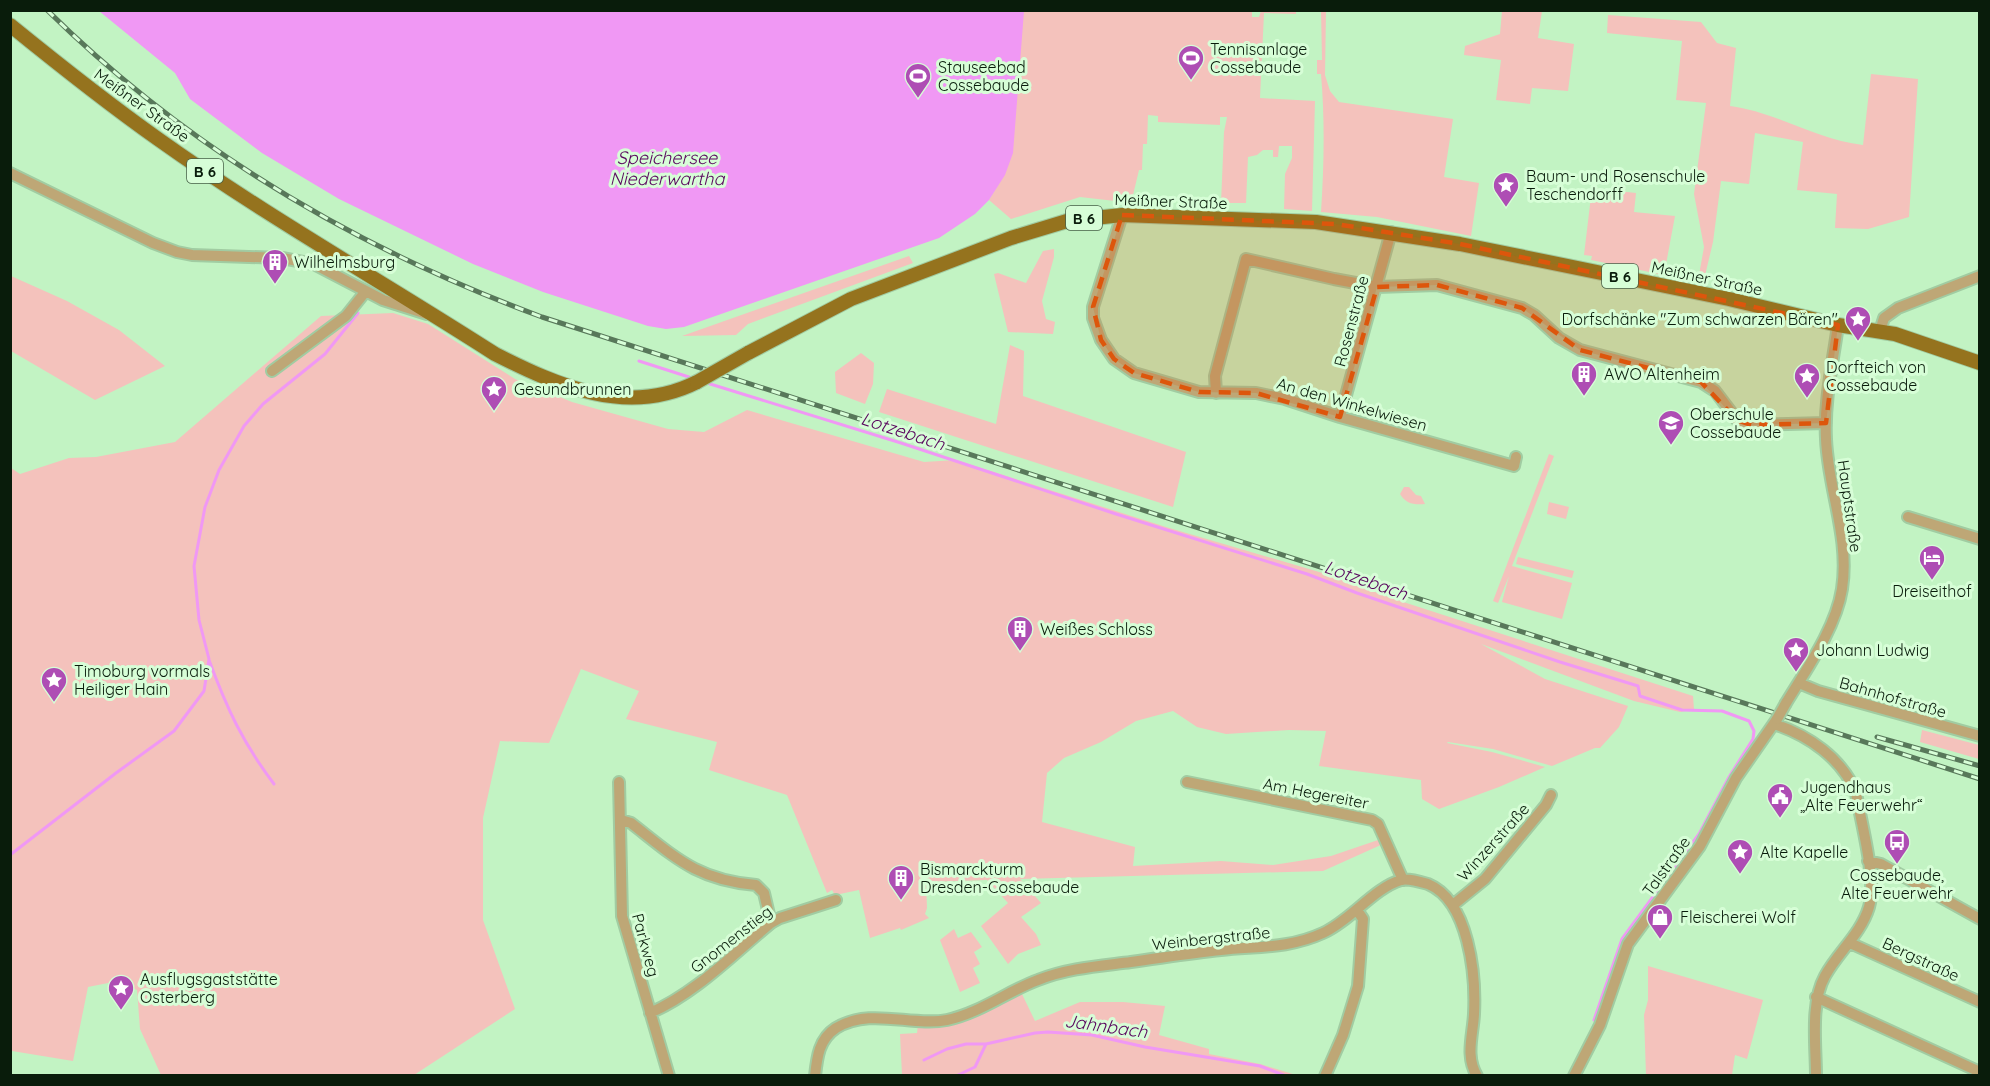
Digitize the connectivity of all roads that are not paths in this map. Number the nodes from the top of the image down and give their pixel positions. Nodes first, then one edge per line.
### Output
1 (10, 25) edge
2 (10, 173) edge
3 (1122, 215) junction
4 (1391, 232) junction
5 (1980, 276) edge
6 (1377, 287) junction
7 (366, 291) junction
8 (430, 314) junction
9 (1838, 325) junction
10 (1880, 331) junction
11 (1980, 363) edge
12 (272, 371) dead end
13 (1216, 393) junction
14 (1340, 417) junction
15 (1826, 423) junction
16 (1516, 457) dead end
17 (1908, 517) dead end
18 (1980, 539) edge
19 (1799, 682) junction
20 (1775, 721) junction
21 (1980, 736) edge
22 (619, 782) dead end
23 (1187, 782) dead end
24 (1551, 795) dead end
25 (621, 819) junction
26 (1868, 861) junction
27 (1402, 880) junction
28 (836, 900) dead end
29 (1453, 905) junction
30 (1357, 910) junction
31 (1980, 919) edge
32 (771, 922) junction
33 (1850, 943) junction
34 (1816, 997) junction
35 (1980, 1002) edge
36 (650, 1013) junction
37 (1980, 1072) edge
38 (669, 1076) edge
39 (815, 1076) edge
40 (1325, 1076) edge
41 (1477, 1076) edge
42 (1574, 1076) edge
43 (1816, 1076) edge

1 - 8 main road, Meißner Straße / B 6
2 - 7 street
3 - 4 main road, Meißner Straße / B 6
3 - 8 main road, Meißner Straße / B 6, bridge
3 - 13 street, An den Winkelwiesen
4 - 6 street, Rosenstraße
4 - 9 main road, Meißner Straße / B 6
5 - 10 street
6 - 13 street
6 - 14 street, Rosenstraße
6 - 15 street
7 - 8 street
7 - 12 street
9 - 10 main road, B 6
9 - 15 street, Hauptstraße
10 - 11 main road, B 6
13 - 14 street, An den Winkelwiesen
14 - 16 street, An den Winkelwiesen
15 - 19 street, Hauptstraße
17 - 18 street
19 - 20 street, Talstraße, bridge
19 - 21 street, Bahnhofstraße
20 - 26 street
20 - 42 street, Talstraße
22 - 25 street, Parkweg
23 - 27 street, Am Hegereiter
24 - 29 street, Winzerstraße
25 - 32 street
25 - 36 street, Parkweg
26 - 31 street
26 - 33 street
27 - 29 street
27 - 30 street, Weinbergstraße
28 - 32 street, Gnomenstieg
29 - 41 street
30 - 39 street, Weinbergstraße
30 - 40 street
32 - 36 street, Gnomenstieg
33 - 34 street
33 - 35 street, Bergstraße
34 - 37 street
34 - 43 street
36 - 38 street, Parkweg

